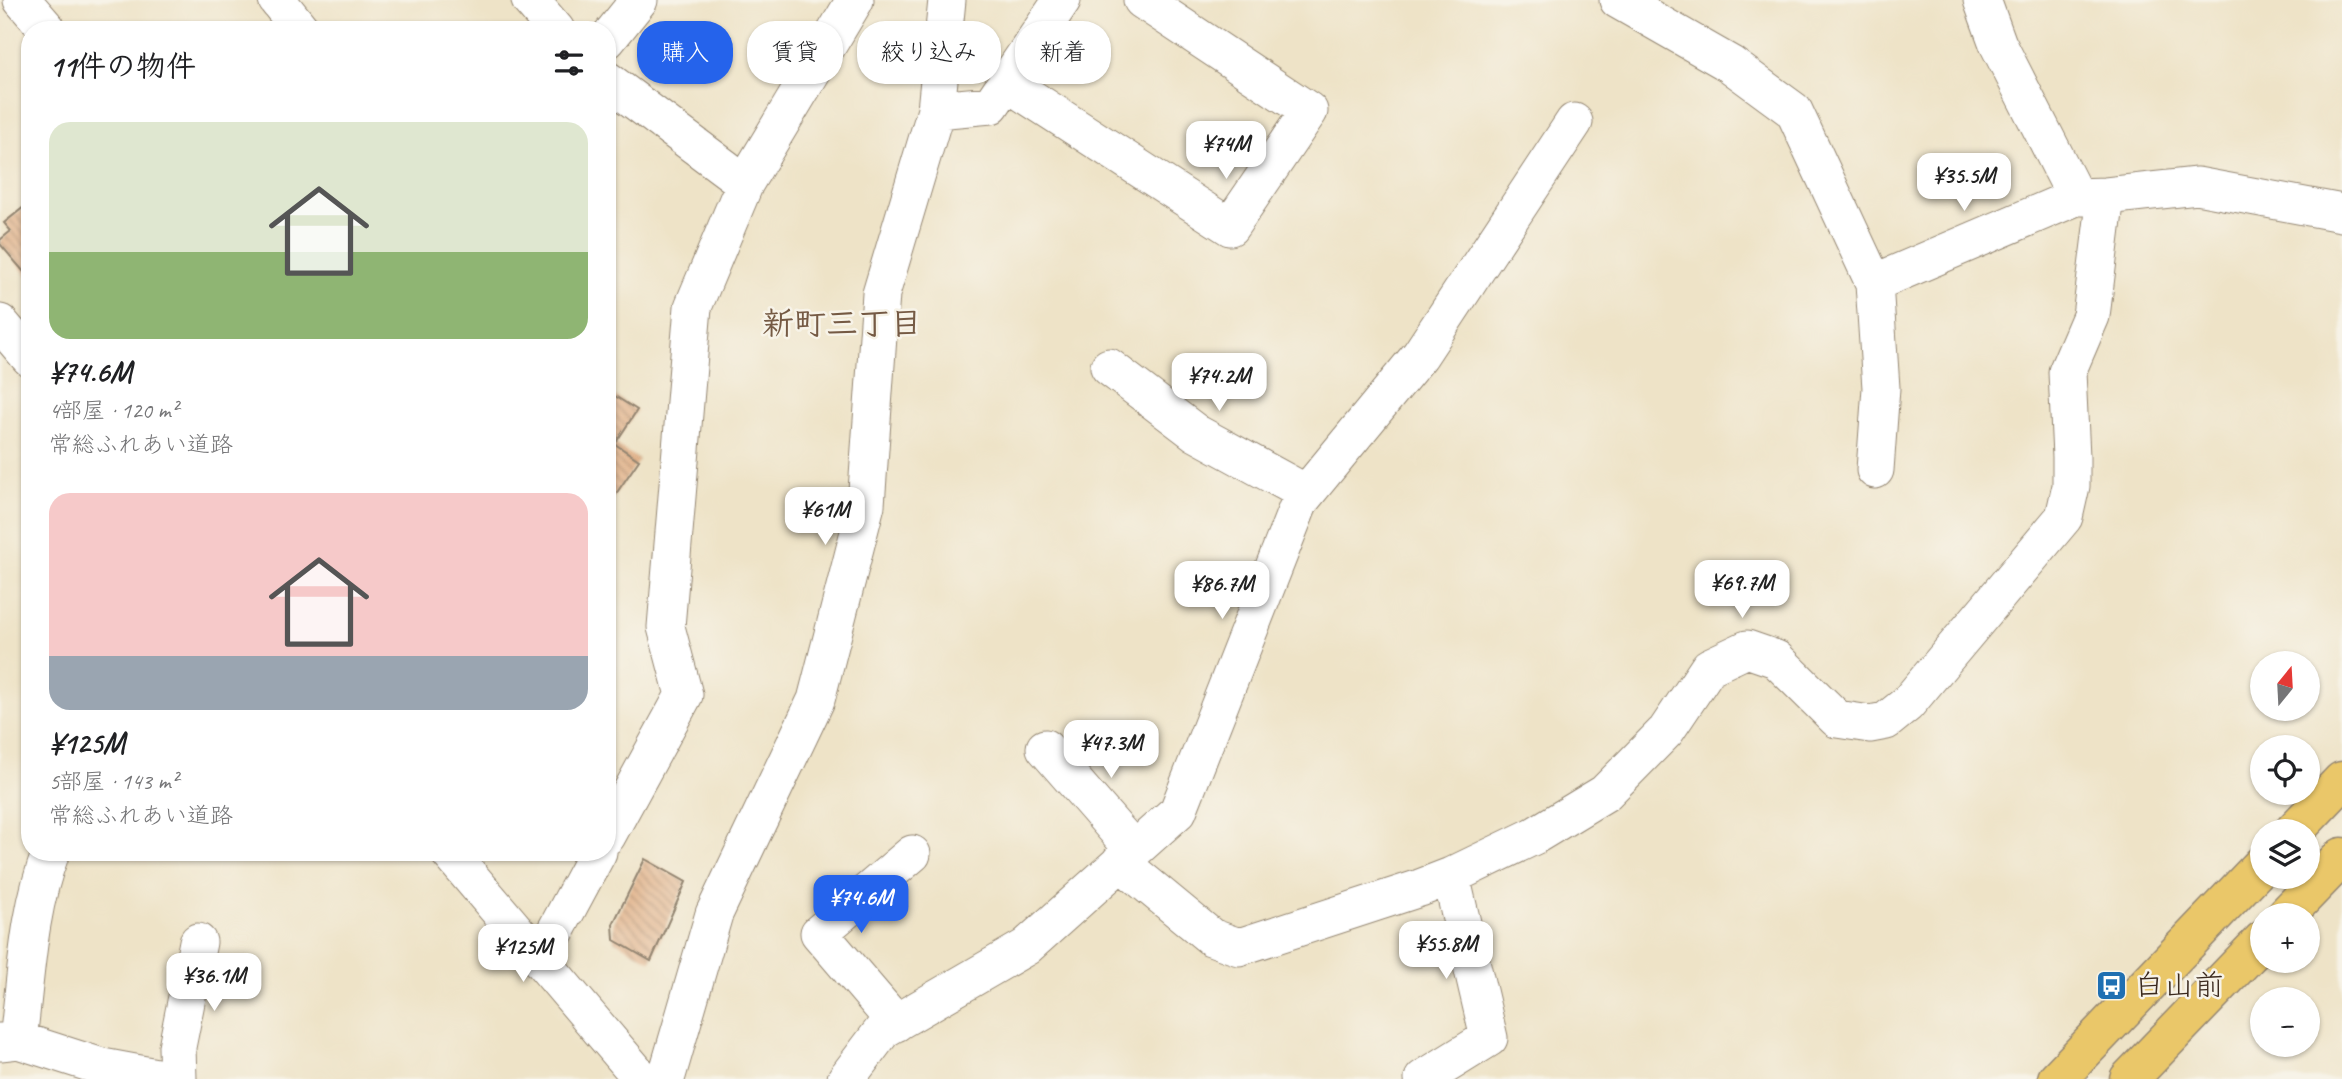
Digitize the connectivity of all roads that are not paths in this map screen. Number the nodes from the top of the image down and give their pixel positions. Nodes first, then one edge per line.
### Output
1 (19, 0) edge
2 (276, 0) edge
3 (530, 0) edge
4 (639, 0) edge
5 (855, 0) edge
6 (947, 0) edge
7 (1062, 0) edge
8 (1143, 0) edge
9 (1618, 0) edge
10 (1982, 0) edge
11 (0, 14) edge
12 (39, 21) edge
13 (294, 21) edge
14 (548, 21) edge
15 (616, 29) edge
16 (1006, 82) junction
17 (616, 87) edge
18 (936, 110) junction
19 (1574, 122) dead end
20 (745, 183) junction
21 (2091, 197) junction
22 (2342, 213) edge
23 (1874, 283) junction
24 (0, 323) edge
25 (21, 348) edge
26 (1109, 366) dead end
27 (1875, 470) dead end
28 (1306, 493) junction
29 (1045, 748) dead end
30 (2342, 781) edge
31 (2306, 819) edge
32 (616, 820) edge
33 (912, 854) dead end
34 (1127, 856) junction
35 (2342, 857) edge
36 (47, 861) edge
37 (457, 861) edge
38 (593, 861) edge
39 (1451, 876) junction
40 (2250, 878) edge
41 (2298, 903) edge
42 (198, 942) dead end
43 (2250, 953) edge
44 (540, 960) junction
45 (896, 1023) junction
46 (9, 1041) edge
47 (100, 1073) edge
48 (167, 1079) edge
49 (178, 1079) edge
50 (642, 1079) edge
51 (666, 1079) edge
52 (846, 1079) edge
53 (1423, 1079) edge
54 (2057, 1079) edge
55 (2129, 1079) edge

1 - 11 street
1 - 12 street
2 - 13 street
3 - 14 street
4 - 15 street
5 - 20 street
6 - 18 street
7 - 16 street
8 - 16 street
9 - 23 street
10 - 21 street
16 - 18 street
17 - 20 street
18 - 51 street
19 - 28 street
20 - 32 street
21 - 22 street
21 - 23 street
21 - 39 street
23 - 27 street
24 - 25 street
26 - 28 street
28 - 34 street
29 - 34 street
30 - 31 highway
33 - 45 street
34 - 39 street
34 - 45 street
35 - 41 highway
36 - 46 street
37 - 44 street
38 - 44 street
39 - 53 street
40 - 54 highway
42 - 49 street
43 - 55 highway
44 - 50 street
45 - 52 street
46 - 47 street
47 - 48 street

